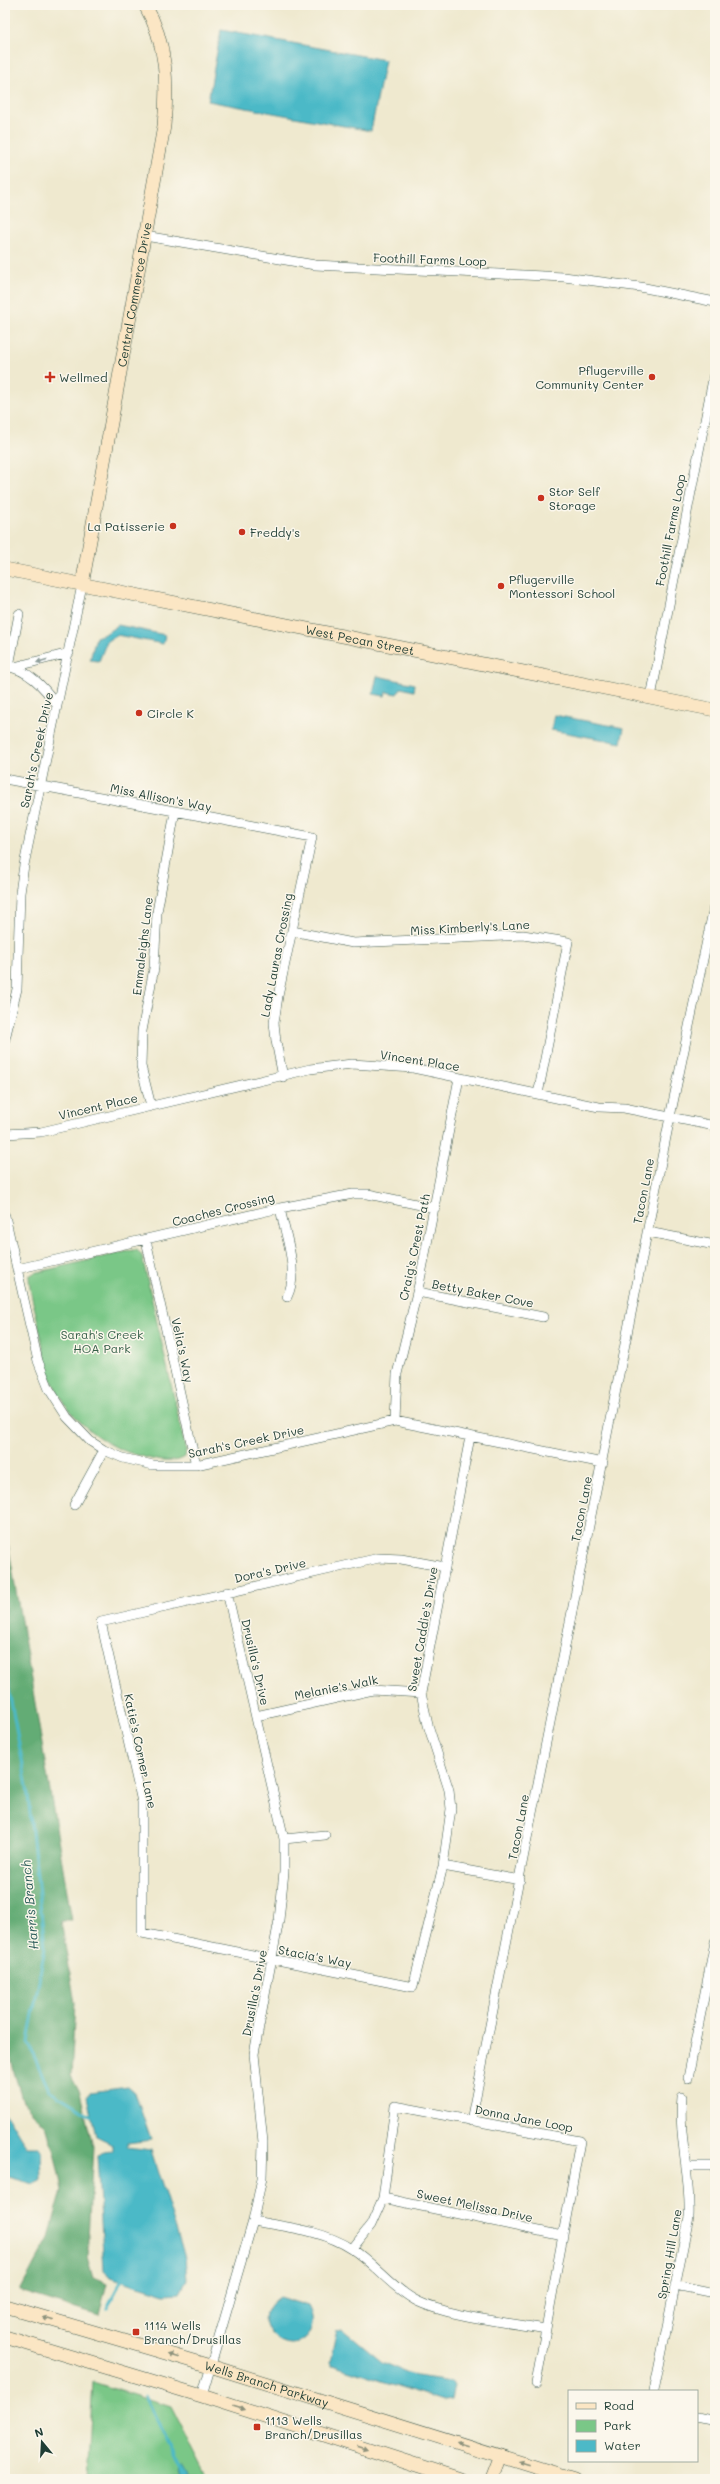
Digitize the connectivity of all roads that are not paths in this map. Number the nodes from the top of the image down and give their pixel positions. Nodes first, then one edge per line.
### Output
1 (145, 5) edge
2 (145, 236) junction
3 (715, 302) edge
4 (715, 369) edge
5 (5, 569) edge
6 (82, 585) junction
7 (19, 614) dead end
8 (69, 653) junction
9 (9, 666) edge
10 (651, 697) junction
11 (57, 705) junction
12 (715, 710) edge
13 (5, 779) edge
14 (40, 786) junction
15 (175, 812) junction
16 (312, 837) joint
17 (715, 902) edge
18 (292, 931) junction
19 (5, 1039) edge
20 (283, 1077) junction
21 (459, 1078) junction
22 (538, 1094) junction
23 (151, 1106) junction
24 (670, 1116) junction
25 (715, 1126) edge
26 (5, 1134) edge
27 (280, 1208) junction
28 (435, 1208) junction
29 (5, 1216) edge
30 (648, 1232) junction
31 (146, 1240) junction
32 (715, 1245) edge
33 (17, 1270) junction
34 (418, 1292) junction
35 (287, 1297) dead end
36 (543, 1317) dead end
37 (395, 1421) junction
38 (470, 1437) junction
39 (104, 1450) junction
40 (602, 1463) junction
41 (196, 1465) junction
42 (74, 1505) dead end
43 (445, 1567) junction
44 (227, 1592) junction
45 (101, 1622) joint
46 (421, 1693) junction
47 (256, 1716) junction
48 (325, 1835) dead end
49 (284, 1839) junction
50 (443, 1866) junction
51 (520, 1880) junction
52 (142, 1933) joint
53 (715, 1942) edge
54 (272, 1960) junction
55 (413, 1987) joint
56 (688, 2078) dead end
57 (682, 2097) dead end
58 (471, 2121) junction
59 (687, 2166) junction
60 (715, 2166) edge
61 (383, 2198) junction
62 (253, 2221) junction
63 (563, 2236) junction
64 (352, 2249) junction
65 (675, 2286) junction
66 (715, 2293) edge
67 (5, 2306) edge
68 (546, 2329) junction
69 (5, 2337) edge
70 (210, 2366) junction
71 (536, 2384) dead end
72 (654, 2390) edge
73 (202, 2396) junction
74 (698, 2417) edge
75 (715, 2420) edge
76 (500, 2456) junction
77 (460, 2479) edge
78 (491, 2479) edge
79 (574, 2479) edge

1 - 2 main road, Central Commerce Drive
2 - 3 street, Foothill Farms Loop
2 - 6 main road, Central Commerce Drive
4 - 10 street, Foothill Farms Loop
5 - 6 main road, West Pecan Street
6 - 8 street, Sarah's Creek Drive
6 - 10 main road, West Pecan Street
7 - 9 street
8 -> 9 street
8 - 11 street, Sarah's Creek Drive
9 - 11 street
10 - 12 main road, West Pecan Street
11 - 14 street, Sarah's Creek Drive
13 - 14 street, Miss Allison's Way
14 - 15 street, Miss Allison's Way
14 - 19 street, Sarah's Creek Drive
15 - 16 street, Miss Allison's Way
15 - 23 street, Emmaleighs Lane
16 - 18 street, Lady Lauras Crossing
17 - 24 street, Tacon Lane
18 - 20 street, Lady Lauras Crossing
18 - 22 street, Miss Kimberly's Lane
20 - 21 street, Vincent Place
20 - 23 street, Vincent Place
21 - 22 street, Vincent Place
21 - 28 street, Craig's Crest Path
22 - 24 street, Vincent Place
23 - 26 street, Vincent Place
24 - 25 street, Vincent Place
24 - 30 street, Tacon Lane
27 - 28 street, Coaches Crossing
27 - 31 street, Coaches Crossing
27 - 35 street
28 - 34 street, Craig's Crest Path
29 - 33 street, Sarah's Creek Drive
30 - 32 street
30 - 40 street, Tacon Lane
31 - 33 street, Coaches Crossing
31 - 41 street, Velia's Way
33 - 39 street, Sarah's Creek Drive
34 - 36 street, Betty Baker Cove
34 - 37 street, Craig's Crest Path
37 - 38 street, Sarah's Creek Drive
37 - 41 street, Sarah's Creek Drive
38 - 40 street, Sarah's Creek Drive
38 - 43 street, Sweet Caddie's Drive
39 - 41 street, Sarah's Creek Drive
39 - 42 street
40 - 51 street, Tacon Lane
43 - 44 street, Dora's Drive
43 - 46 street, Sweet Caddie's Drive
44 - 45 street, Dora's Drive
44 - 47 street, Drusilla's Drive
45 - 52 street, Katie's Corner Lane
46 - 47 street, Melanie's Walk
46 - 50 street, Sweet Caddie's Drive
47 - 49 street, Drusilla's Drive
48 - 49 street
49 - 54 street, Drusilla's Drive
50 - 51 street
50 - 55 street, Sweet Caddie's Drive
51 - 58 street, Tacon Lane
52 - 54 street, Stacia's Way
53 - 56 street
54 - 55 street, Stacia's Way
54 - 62 street, Drusilla's Drive
57 - 59 street, Spring Hill Lane
58 - 61 street, Donna Jane Loop
58 - 63 street, Donna Jane Loop
59 - 60 street
59 - 65 street, Spring Hill Lane
61 - 63 street, Sweet Melissa Drive
61 - 64 street, Donna Jane Loop
62 - 64 street
62 - 70 street, Drusilla's Drive
63 - 68 street, Donna Jane Loop
64 - 68 street
65 - 66 street
65 - 72 street, Spring Hill Lane
70 -> 67 main road, Wells Branch Parkway
68 - 71 street, Donna Jane Loop
69 - 73 main road
70 - 73 street, Drusilla's Drive
76 -> 70 main road, Wells Branch Parkway
73 -> 77 main road
74 - 75 street
76 - 78 main road
79 -> 76 main road, Wells Branch Parkway

